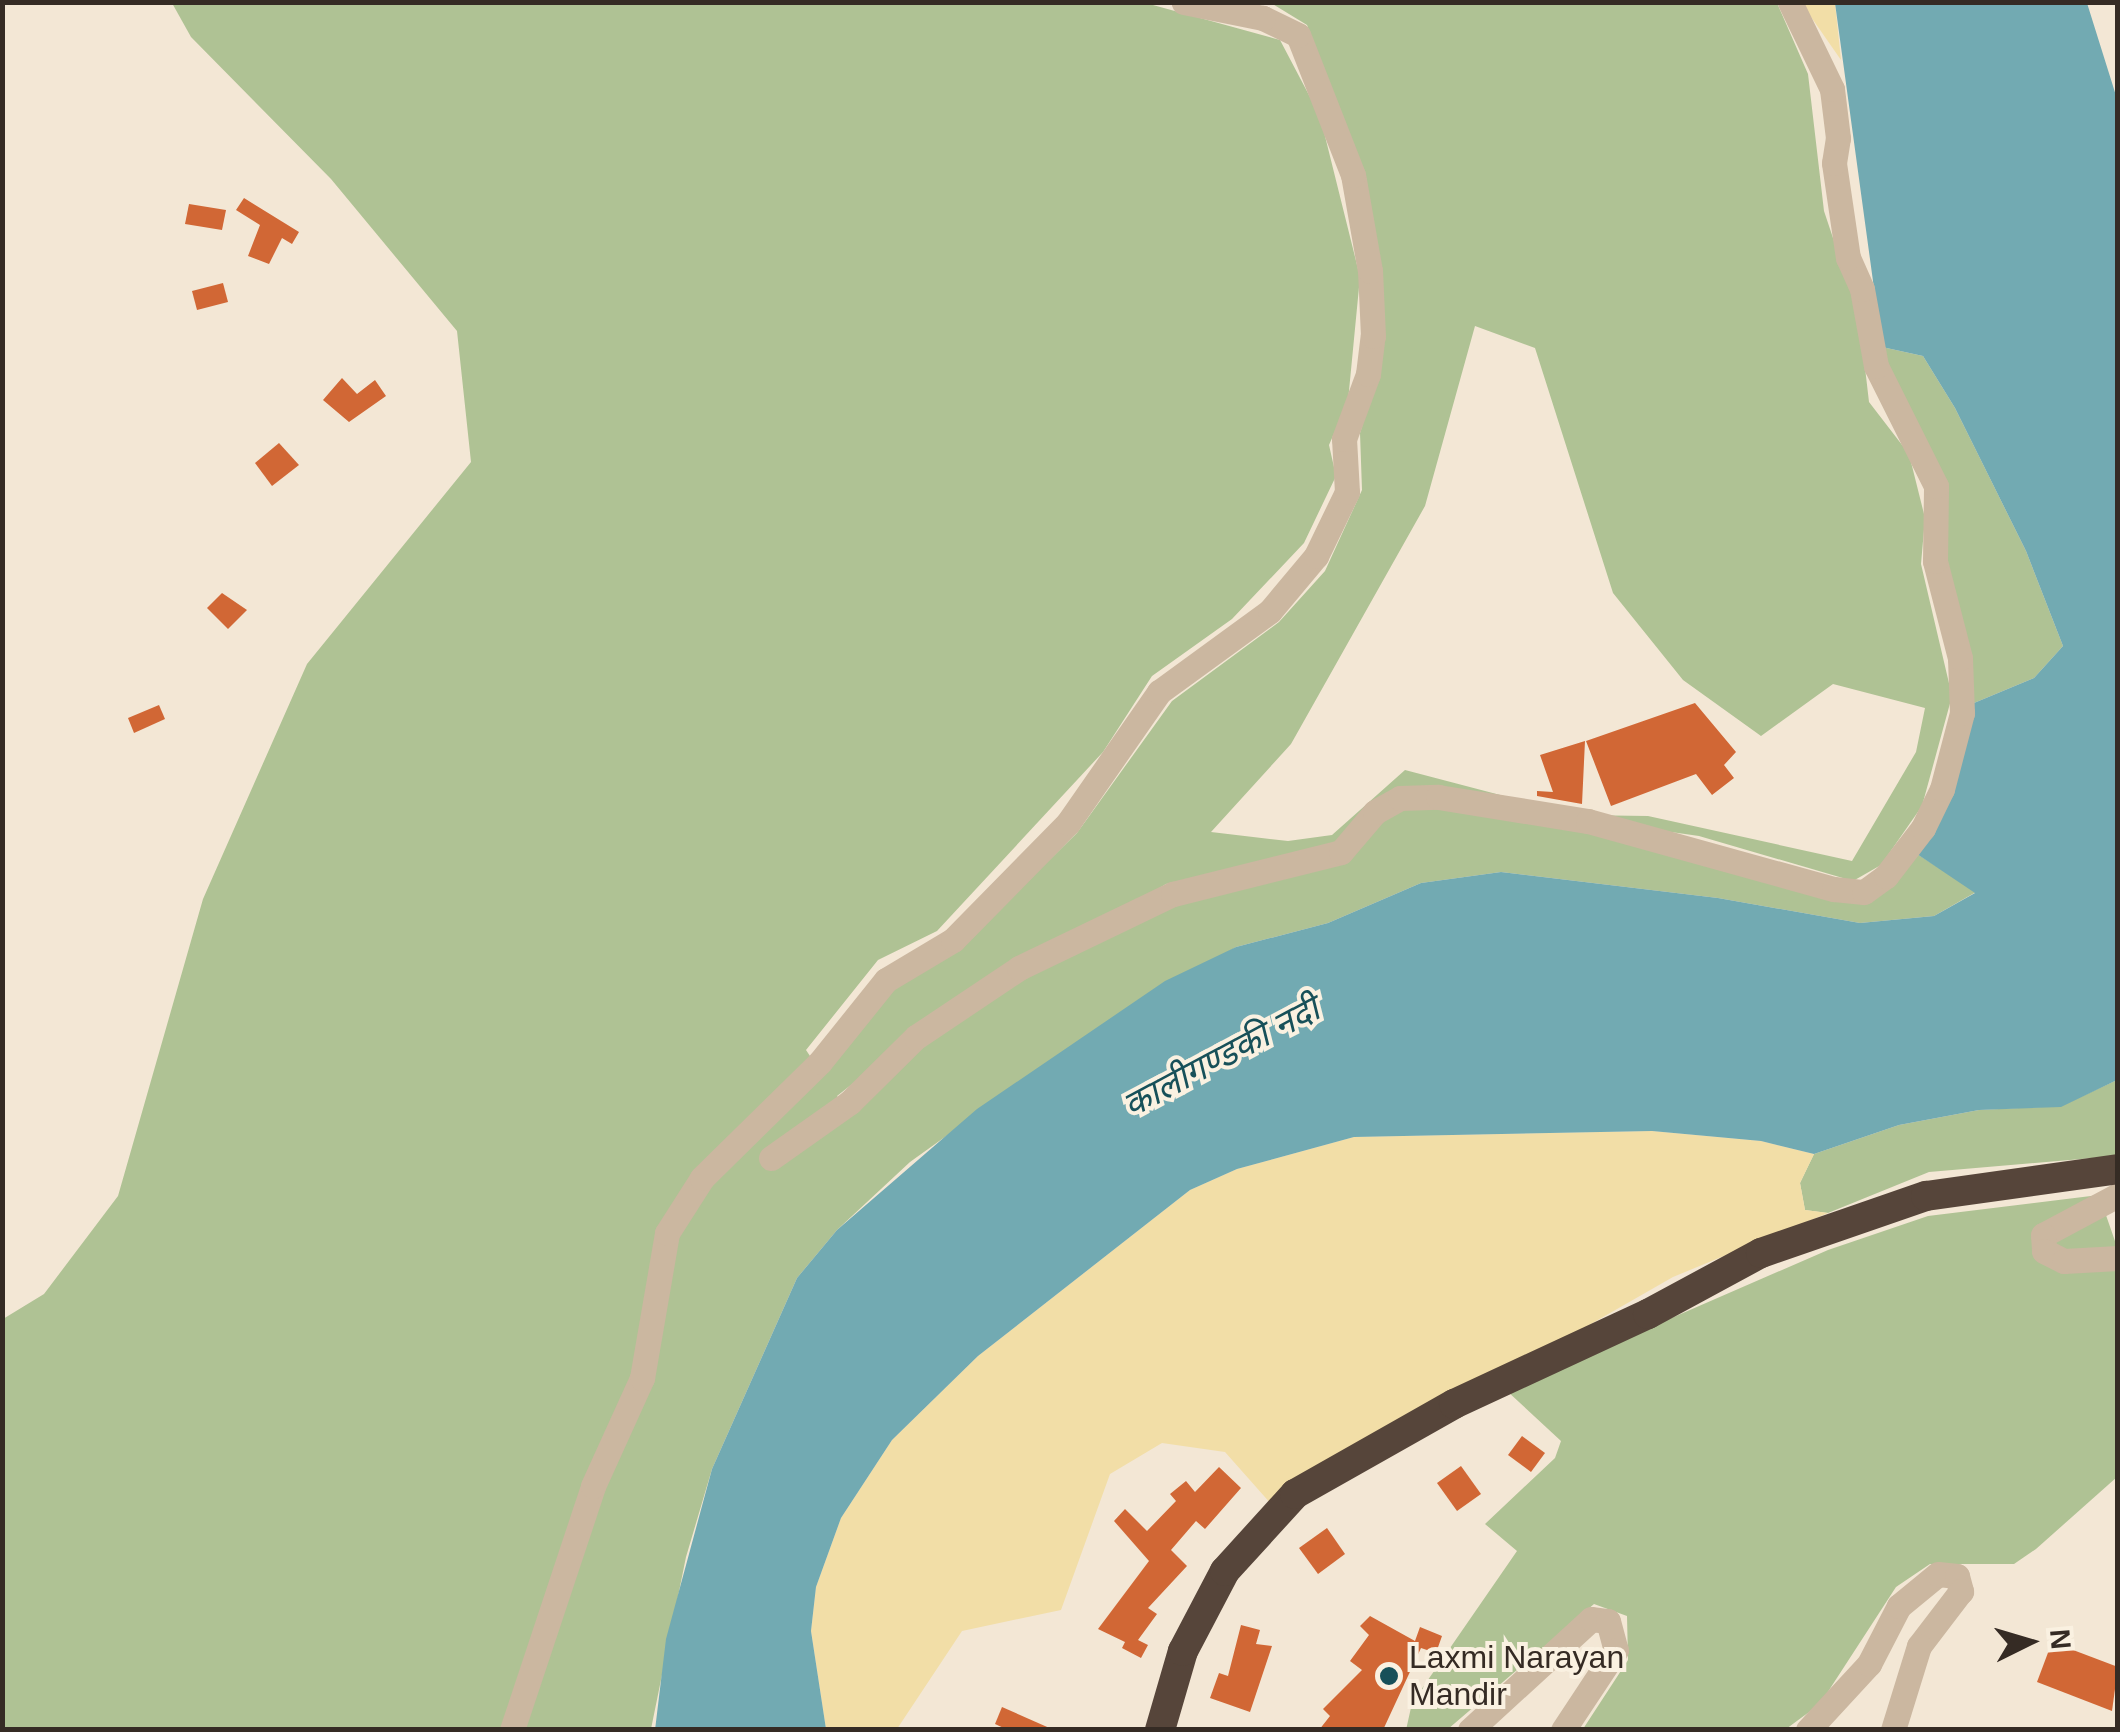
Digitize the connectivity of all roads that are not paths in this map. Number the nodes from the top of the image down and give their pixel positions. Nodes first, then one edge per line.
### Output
1 (1184, 2) edge
2 (1790, 2) edge
3 (771, 1158) dead end
4 (2118, 1168) edge
5 (2118, 1195) edge
6 (2118, 1258) edge
7 (512, 1730) edge
8 (1160, 1730) edge
9 (1470, 1730) edge
10 (1563, 1730) edge
11 (1808, 1730) edge
12 (1893, 1730) edge

1 - 7 street
2 - 3 street
4 - 8 highway
5 - 6 street
9 - 10 street
11 - 12 street

